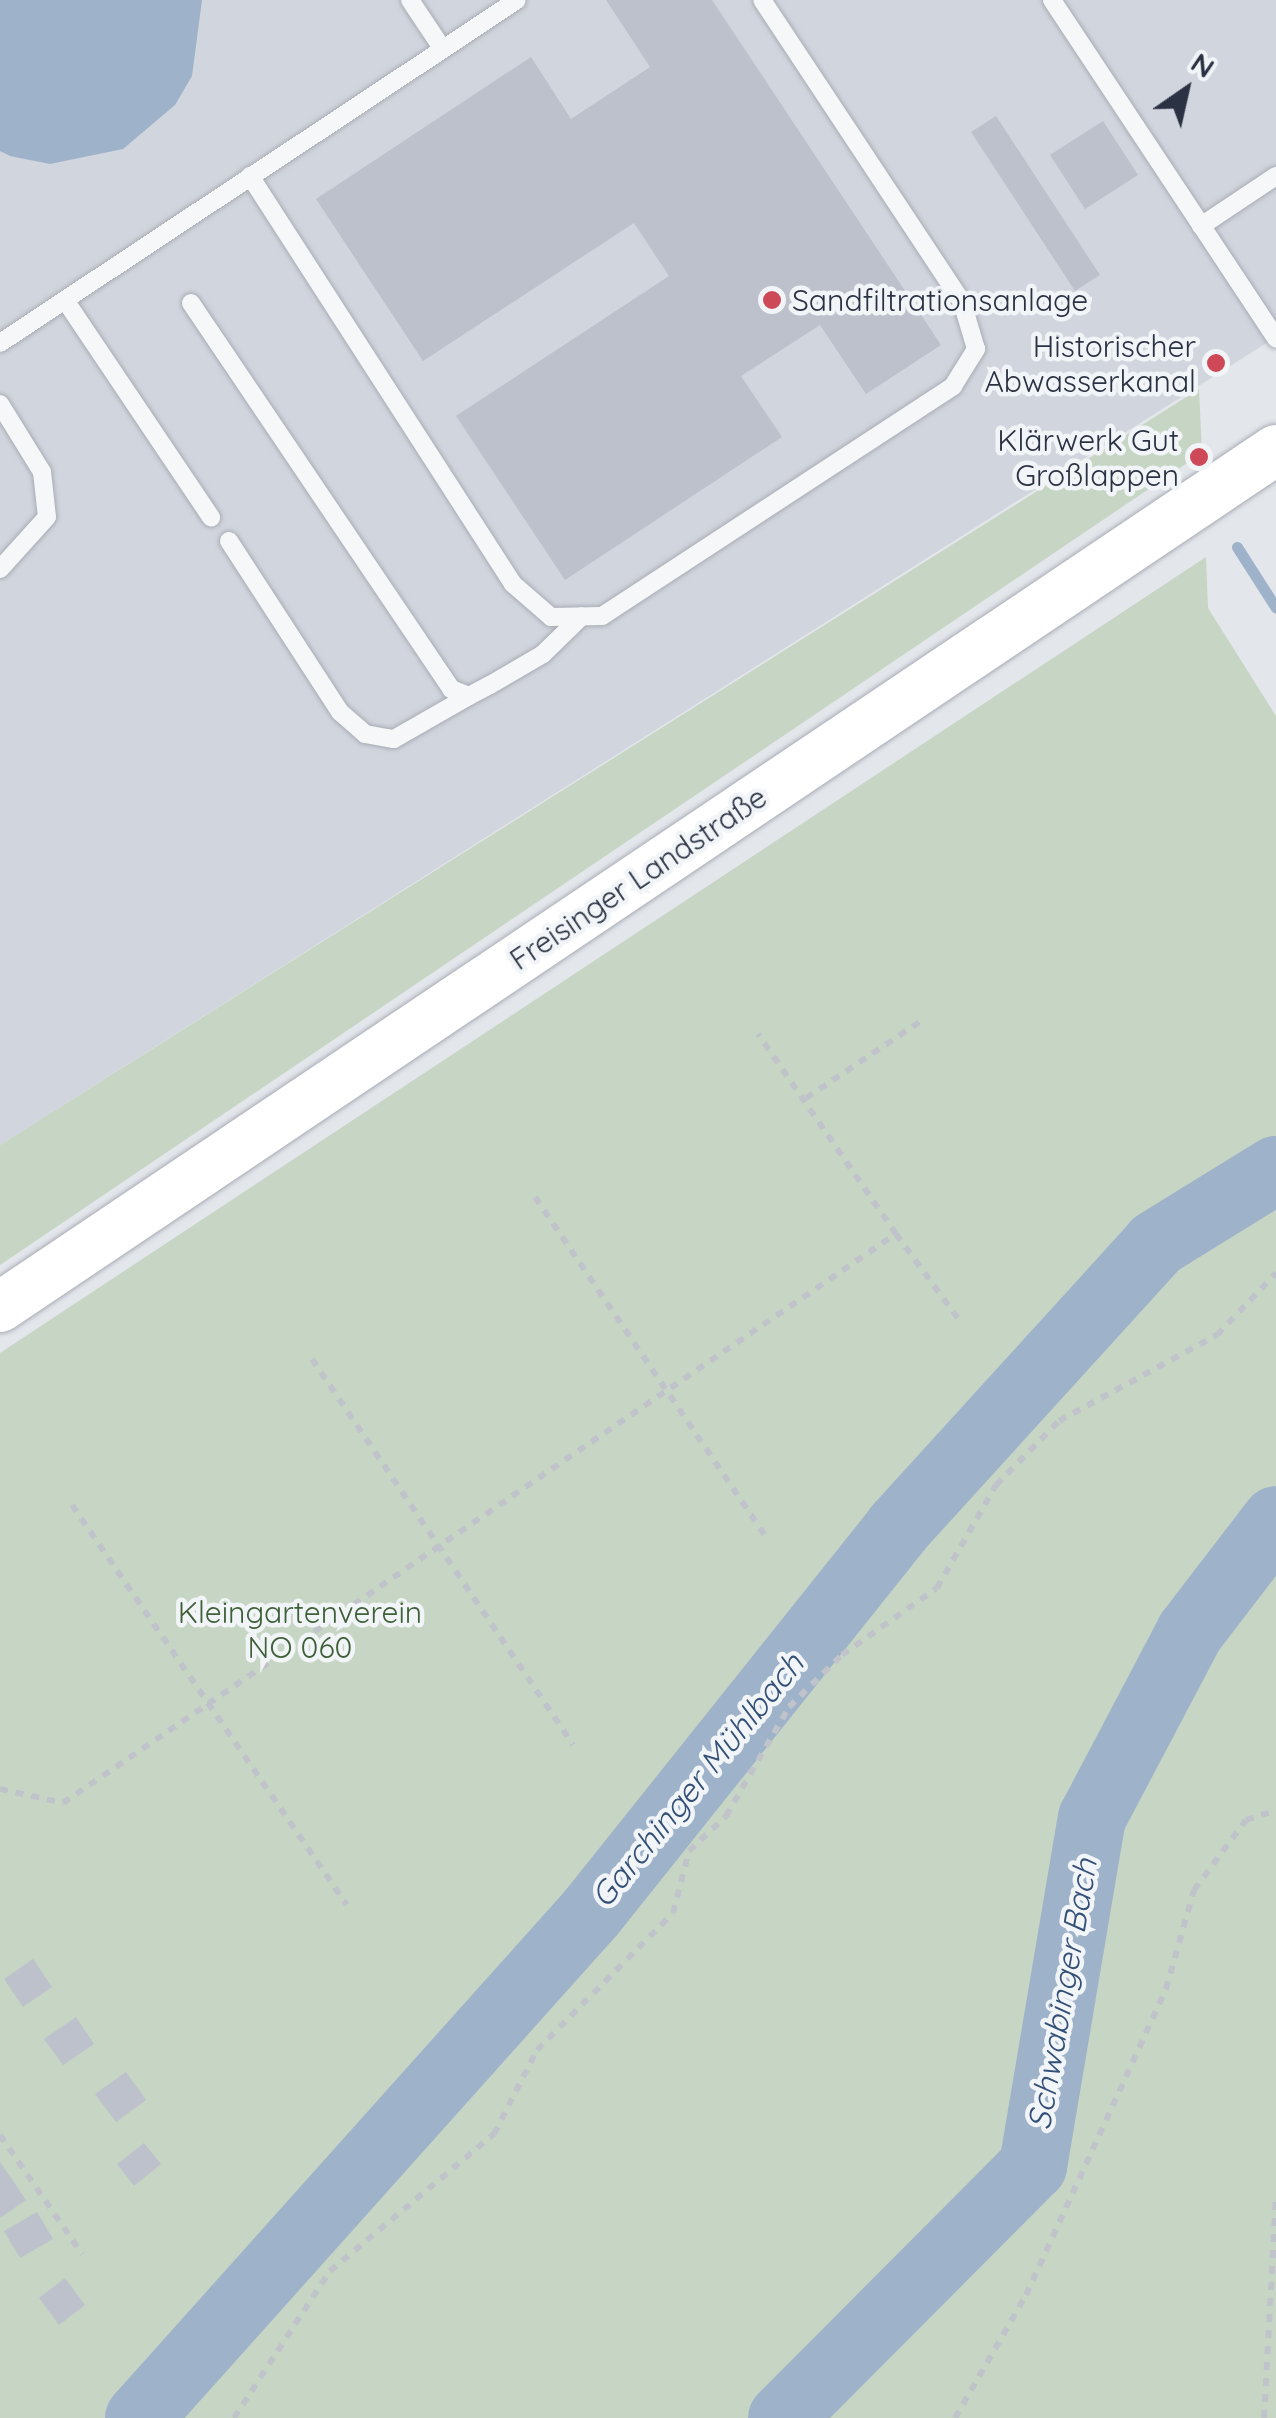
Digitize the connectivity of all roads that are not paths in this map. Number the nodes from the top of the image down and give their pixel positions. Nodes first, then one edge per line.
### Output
1 (410, 0) edge
2 (518, 0) edge
3 (762, 0) edge
4 (1052, 0) edge
5 (442, 48) junction
6 (250, 176) junction
7 (1276, 176) edge
8 (1200, 226) junction
9 (65, 300) junction
10 (191, 303) dead end
11 (1276, 339) edge
12 (0, 343) edge
13 (0, 404) edge
14 (1276, 450) edge
15 (211, 516) dead end
16 (229, 541) dead end
17 (0, 569) edge
18 (582, 616) junction
19 (469, 696) junction
20 (0, 1307) edge

1 - 5 lane
2 - 5 lane
3 - 18 lane
4 - 8 lane
5 - 6 lane
6 - 9 lane
6 - 18 lane
7 - 8 lane
8 - 11 lane
9 - 12 lane
9 - 15 lane
10 - 19 lane
13 - 17 lane
14 - 20 main road, Freisinger Landstraße
16 - 19 lane
18 - 19 lane

